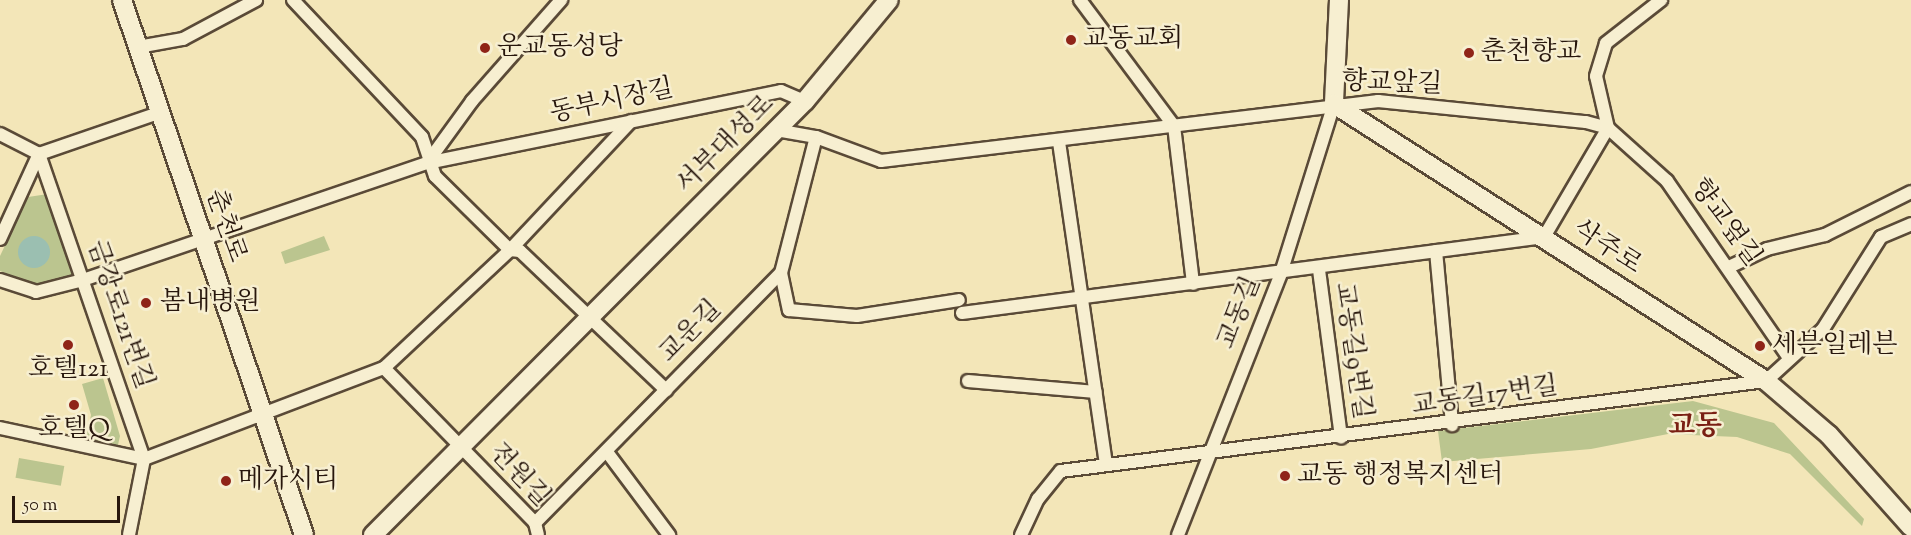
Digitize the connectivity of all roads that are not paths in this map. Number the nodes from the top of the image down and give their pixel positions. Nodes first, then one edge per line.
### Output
1 (122, 0) edge
2 (256, 0) edge
3 (293, 0) edge
4 (561, 0) edge
5 (889, 0) edge
6 (1080, 0) edge
7 (1339, 0) edge
8 (1660, 0) edge
9 (138, 47) junction
10 (806, 101) junction
11 (1334, 104) junction
12 (160, 112) junction
13 (631, 121) junction
14 (1174, 126) junction
15 (1608, 128) junction
16 (776, 130) junction
17 (0, 134) edge
18 (816, 137) junction
19 (1059, 142) junction
20 (39, 154) junction
21 (427, 163) junction
22 (1911, 192) edge
23 (1911, 224) edge
24 (1544, 237) junction
25 (0, 239) edge
26 (201, 239) junction
27 (510, 250) junction
28 (1436, 251) junction
29 (1729, 267) junction
30 (1319, 270) junction
31 (781, 273) junction
32 (1281, 273) junction
33 (0, 280) edge
34 (83, 280) junction
35 (1193, 284) junction
36 (1083, 297) junction
37 (959, 300) dead end
38 (962, 313) dead end
39 (592, 319) junction
40 (1789, 358) junction
41 (384, 368) junction
42 (968, 381) dead end
43 (1766, 381) junction
44 (666, 390) junction
45 (1096, 392) junction
46 (263, 416) junction
47 (1452, 425) junction
48 (0, 428) edge
49 (1341, 438) junction
50 (463, 449) junction
51 (607, 452) junction
52 (1209, 452) junction
53 (144, 459) junction
54 (1106, 465) junction
55 (1911, 527) edge
56 (537, 529) edge
57 (129, 535) edge
58 (304, 535) edge
59 (373, 535) edge
60 (669, 535) edge
61 (1021, 535) edge
62 (1178, 535) edge

1 - 9 street, 춘천로
2 - 9 street
3 - 21 street
4 - 21 street
5 - 10 street, 서부대성로
6 - 14 street
7 - 11 street
8 - 15 street
9 - 12 street, 춘천로
10 - 13 street, 동부시장길
10 - 16 street, 서부대성로
11 - 14 street, 향교앞길
11 - 15 street, 향교앞길
11 - 24 street, 삭주로
11 - 32 street, 교동길
12 - 20 street
12 - 26 street, 춘천로
13 - 21 street, 동부시장길
13 - 27 street
14 - 19 street, 향교앞길
14 - 35 street
15 - 24 street
15 - 29 street, 향교옆길
16 - 18 street, 향교앞길
16 - 39 street, 서부대성로
17 - 20 street
18 - 19 street, 향교앞길
18 - 31 street
19 - 36 street
20 - 25 street
20 - 34 street, 금강로121번길
21 - 26 street, 동부시장길
21 - 27 street
22 - 29 street
23 - 40 street
24 - 28 street, 교동길9번길
24 - 43 street, 삭주로
26 - 34 street, 동부시장길
26 - 46 street, 춘천로
27 - 39 street
27 - 41 street
28 - 30 street, 교동길9번길
28 - 47 street
29 - 40 street, 향교옆길
30 - 32 street, 교동길9번길
30 - 49 street, 교동길9번길
31 - 37 street
31 - 44 street, 교운길
32 - 35 street, 교동길9번길
32 - 52 street, 교동길
33 - 34 street, 동부시장길
34 - 53 street, 금강로121번길
35 - 36 street, 교동길9번길
36 - 38 street, 교동길9번길
36 - 45 street
39 - 44 street
39 - 50 street, 서부대성로
40 - 43 street
41 - 46 street
41 - 50 street, 전원길
42 - 45 street
43 - 47 street, 교동길17번길
43 - 55 street, 삭주로
44 - 51 street, 교운길
45 - 54 street
46 - 53 street
46 - 58 street, 춘천로
47 - 49 street, 교동길17번길
48 - 53 street
49 - 52 street, 교동길17번길
50 - 56 street, 전원길
50 - 59 street, 서부대성로
51 - 56 street, 교운길
51 - 60 street
52 - 54 street, 교동길17번길
52 - 62 street, 교동길
53 - 57 street, 금강로121번길
54 - 61 street, 교동길17번길

